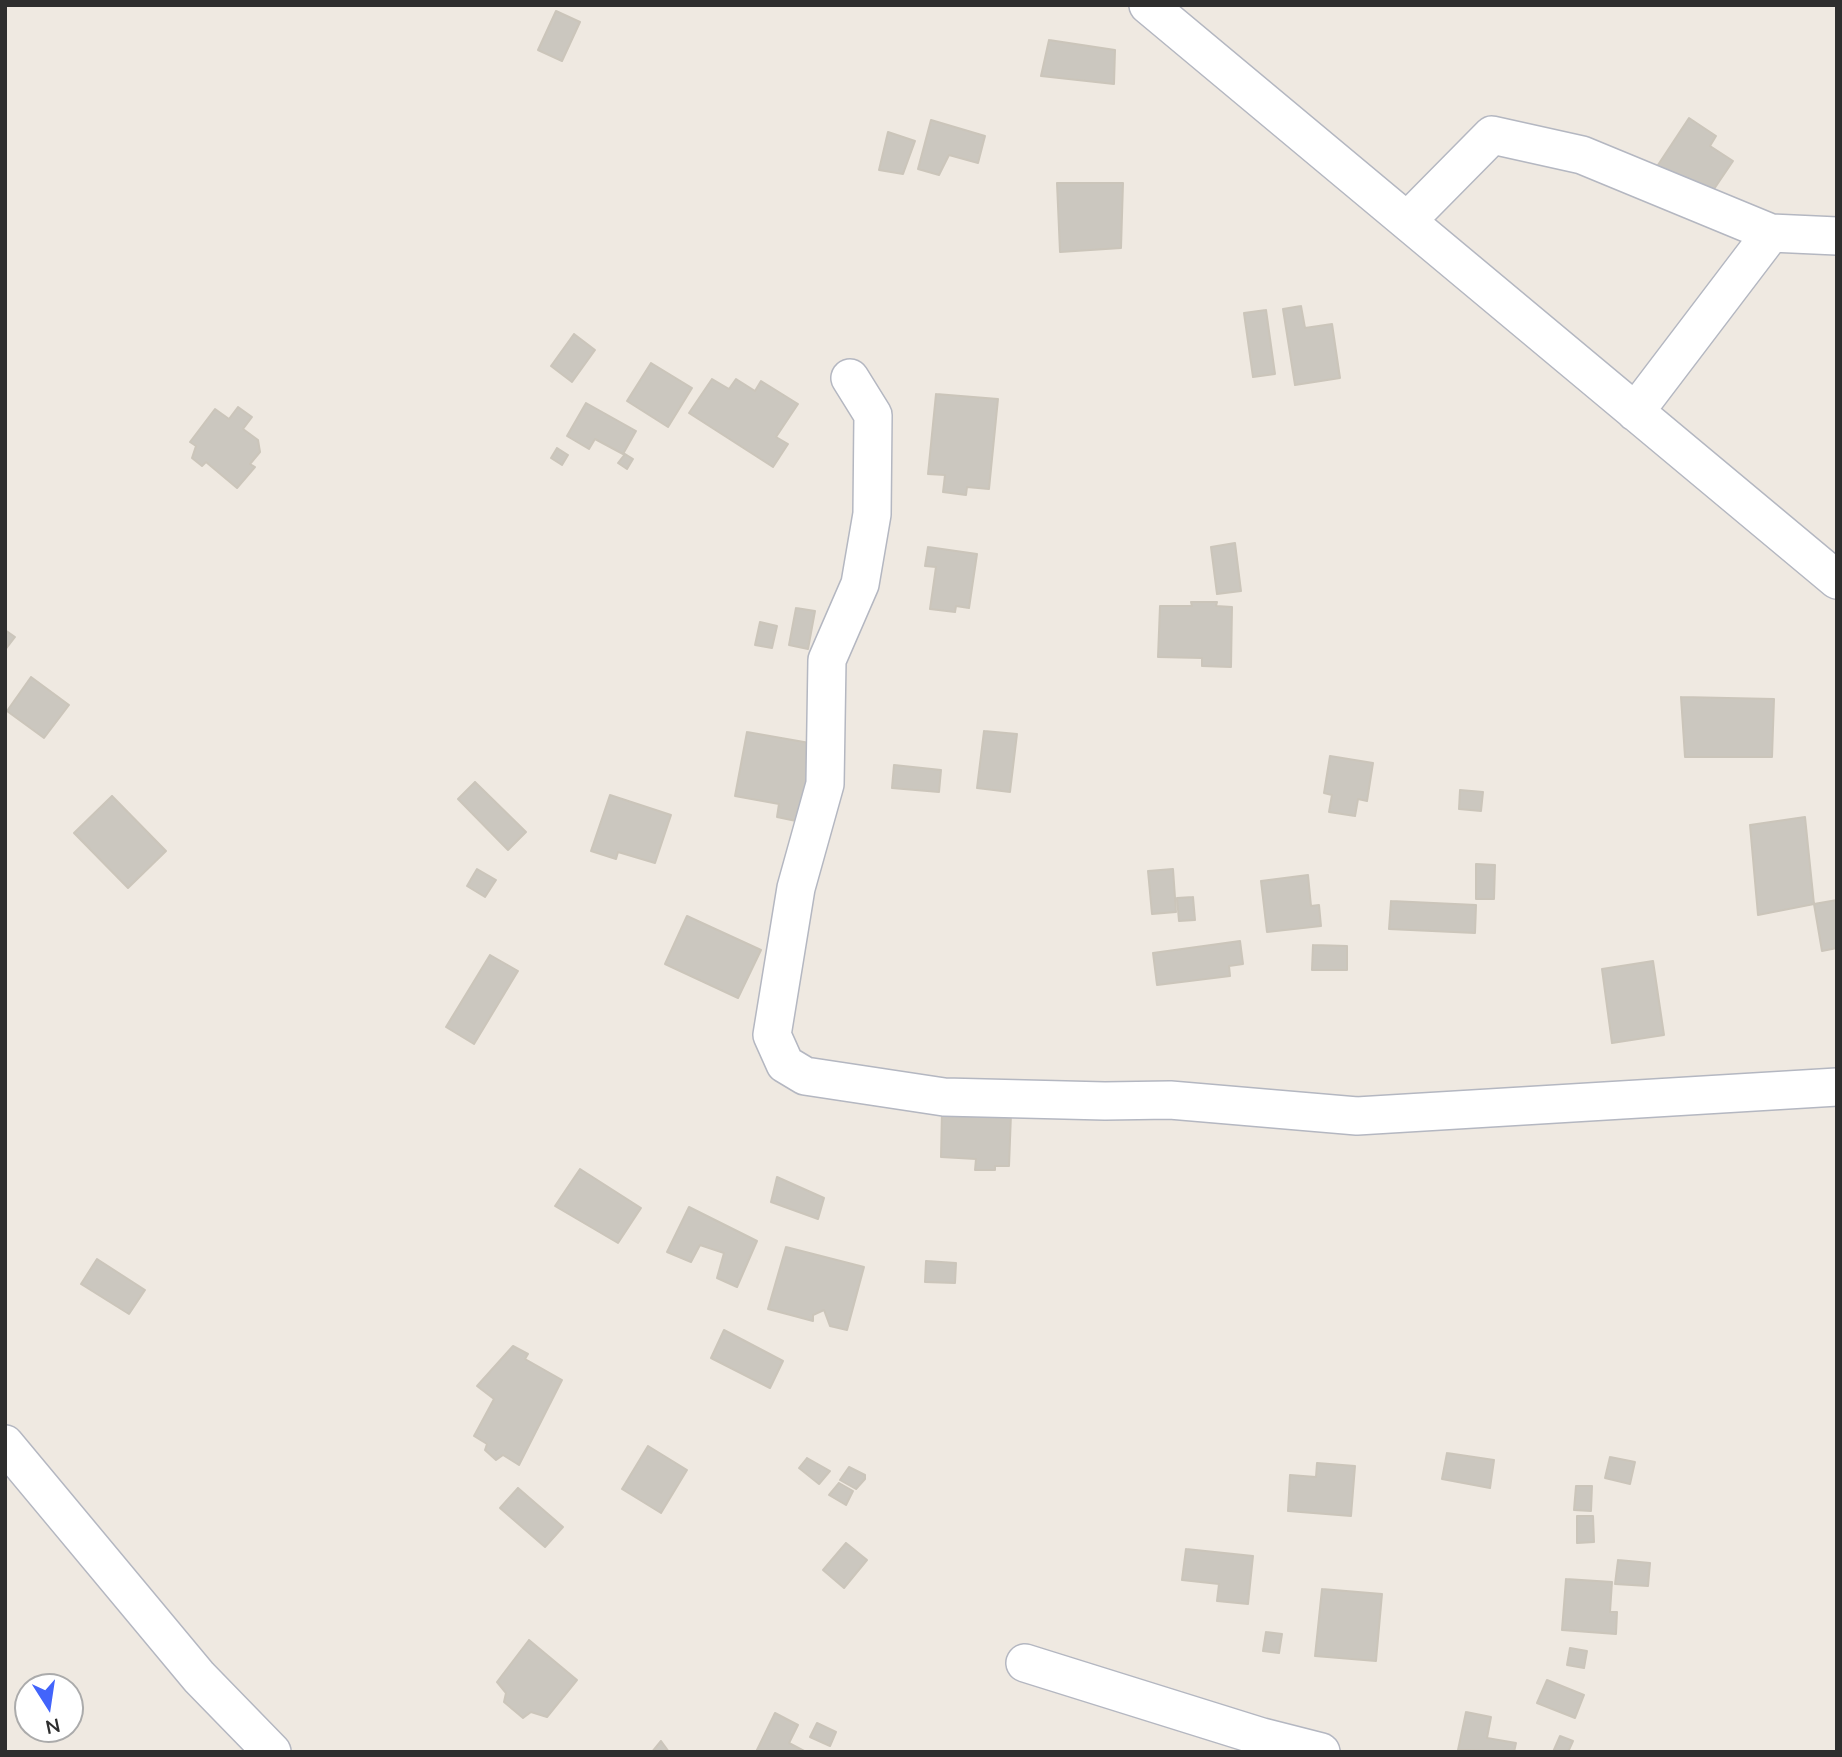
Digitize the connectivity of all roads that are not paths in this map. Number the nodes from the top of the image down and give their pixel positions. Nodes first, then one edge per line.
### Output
1 (1148, 5) edge
2 (1408, 220) junction
3 (1771, 233) junction
4 (1837, 236) edge
5 (850, 378) dead end
6 (1636, 412) junction
7 (1837, 580) edge
8 (1837, 1087) edge
9 (5, 1444) edge
10 (1025, 1663) dead end
11 (272, 1752) edge
12 (1321, 1752) edge

1 - 2 street
2 - 3 street
2 - 6 street
3 - 4 street
3 - 6 street
5 - 8 street
6 - 7 street
9 - 11 street
10 - 12 street

